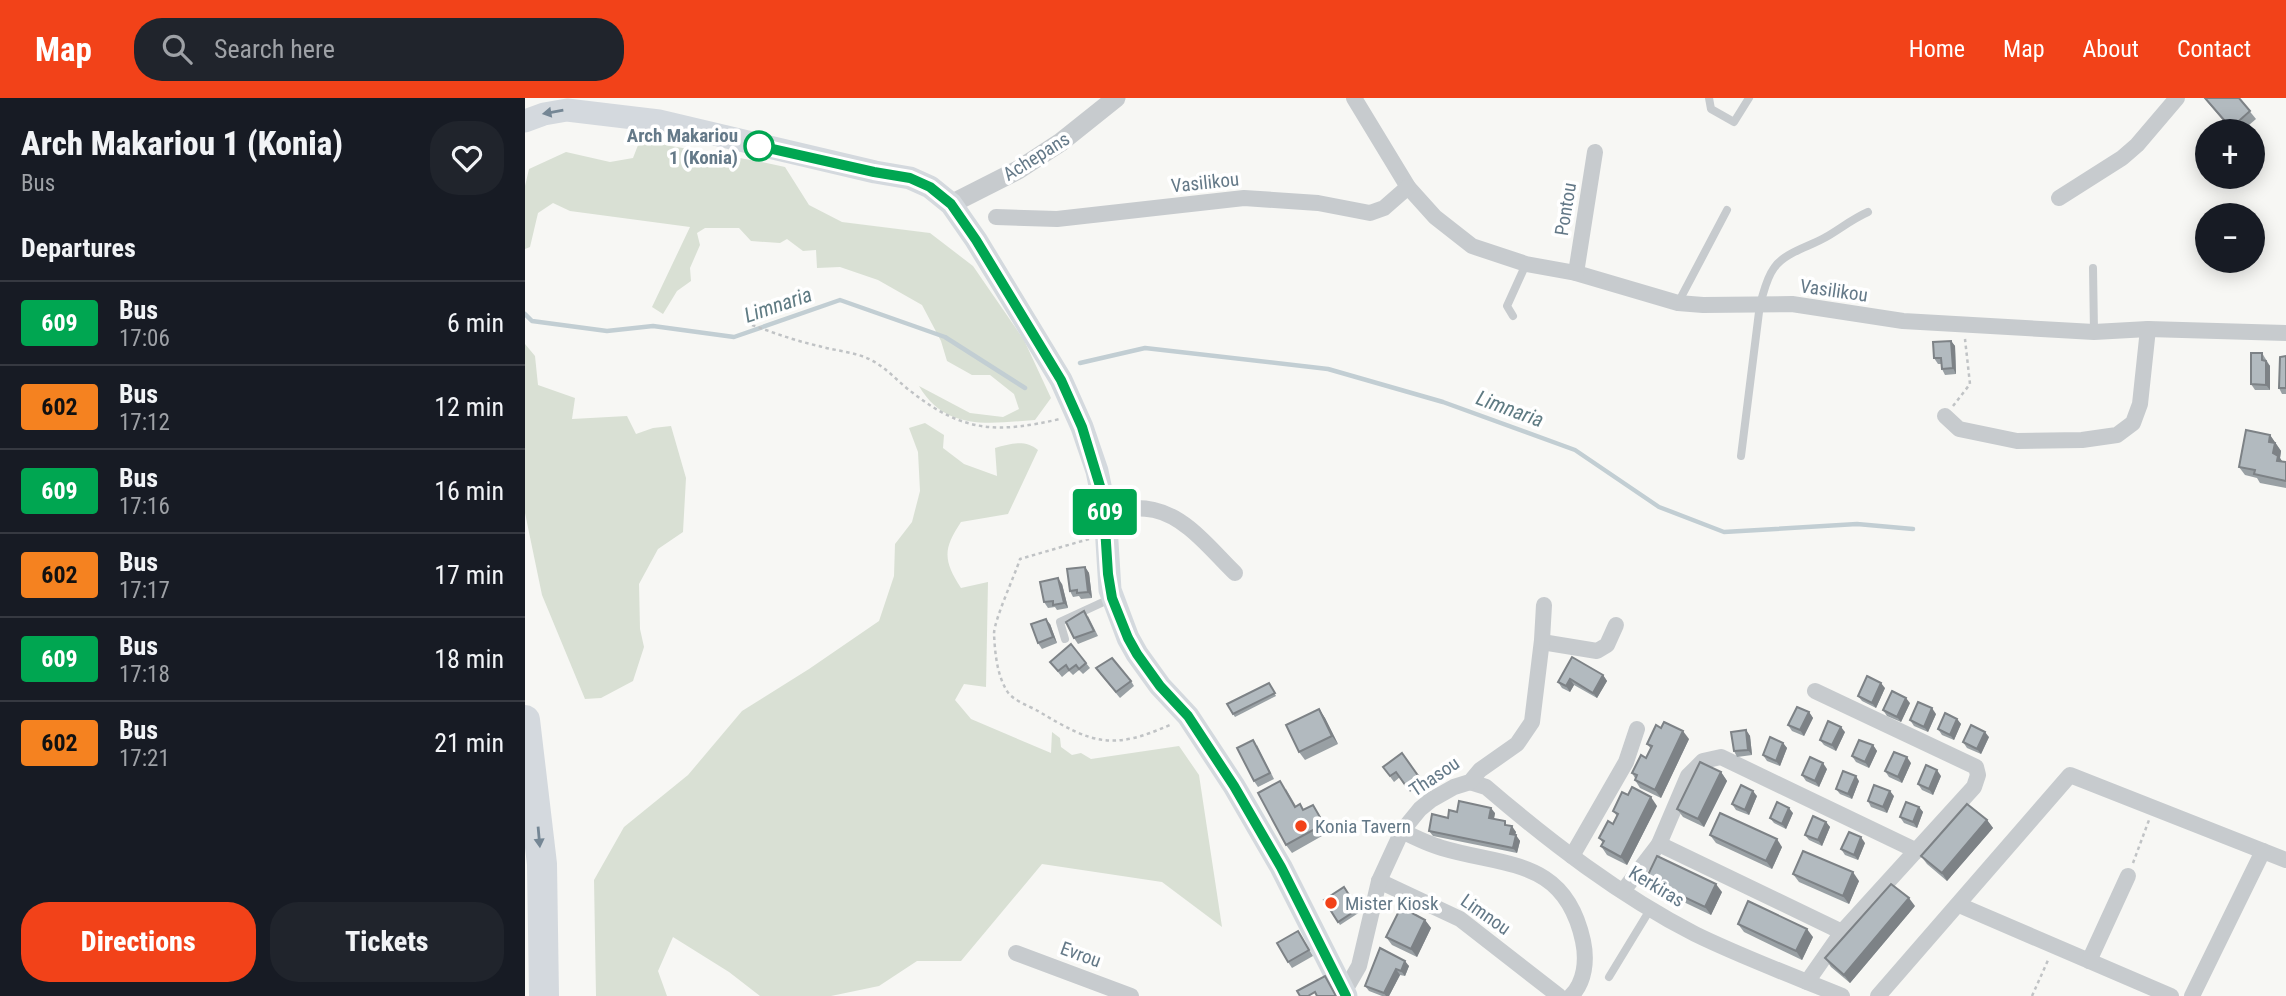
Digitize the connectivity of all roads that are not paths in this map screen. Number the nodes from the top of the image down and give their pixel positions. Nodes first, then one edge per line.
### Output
1 (606, 98) edge
2 (1116, 98) edge
3 (1354, 98) edge
4 (1709, 98) edge
5 (1749, 98) edge
6 (2177, 98) edge
7 (525, 121) edge
8 (659, 121) junction
9 (1595, 152) dead end
10 (1408, 187) junction
11 (2059, 198) dead end
12 (951, 204) junction
13 (1727, 210) dead end
14 (1868, 212) dead end
15 (996, 216) dead end
16 (1526, 264) junction
17 (2093, 268) dead end
18 (1576, 273) junction
19 (1678, 303) junction
20 (1760, 304) junction
21 (1513, 316) dead end
22 (2148, 329) junction
23 (2094, 332) junction
24 (2286, 333) edge
25 (1945, 416) road end
26 (1741, 456) dead end
27 (1105, 510) junction
28 (1235, 573) dead end
29 (1112, 598) junction
30 (1543, 606) dead end
31 (1616, 625) dead end
32 (1065, 639) dead end
33 (1542, 642) junction
34 (1815, 691) dead end
35 (525, 720) edge
36 (1637, 729) dead end
37 (1470, 782) junction
38 (1402, 831) junction
39 (1658, 844) junction
40 (1917, 851) junction
41 (2263, 851) junction
42 (1572, 856) junction
43 (2286, 860) edge
44 (2128, 876) road end
45 (1379, 881) junction
46 (1623, 891) junction
47 (1959, 905) junction
48 (1651, 908) junction
49 (1842, 932) junction
50 (1016, 953) dead end
51 (2089, 961) junction
52 (1609, 976) dead end
53 (1807, 982) junction
54 (1345, 994) edge
55 (544, 996) edge
56 (1131, 996) edge
57 (1559, 996) edge
58 (1571, 996) edge
59 (1842, 996) edge
60 (1878, 996) edge
61 (2171, 996) edge
62 (2192, 996) edge

1 - 8 main road
2 - 12 street, Achepans
3 - 10 street, Vasilikou
4 - 5 lane
6 - 11 street
8 -> 7 main road
8 - 12 main road
9 - 18 street, Pontou
10 - 15 street, Vasilikou
10 - 16 street, Vasilikou
12 - 27 main road
13 - 19 lane
14 - 20 lane
16 - 18 street, Vasilikou
16 - 21 lane
17 - 23 lane
18 - 19 street, Vasilikou
19 - 20 street, Vasilikou
20 - 23 street, Vasilikou
20 - 26 lane
22 - 23 street, Vasilikou
22 - 24 street, Vasilikou
22 - 25 street
27 - 28 street
27 - 29 main road
29 - 32 lane
29 - 54 main road
30 - 33 street, Thasou
31 - 33 street
33 - 37 street, Thasou
34 - 40 street
35 -> 55 highway
36 - 42 street
37 - 38 street, Thasou
37 - 42 street, Kerkiras
38 - 45 street, Thasou
38 - 58 street
39 - 40 street
39 - 46 street
39 - 49 street
40 - 49 street
41 - 43 street
41 - 47 street
41 - 62 street
42 - 46 street, Kerkiras
44 - 51 street
45 - 54 street, Thasou
45 - 57 street, Limnou
46 - 48 street, Kerkiras
47 - 51 street
47 - 60 street
48 - 52 lane
48 - 53 street, Kerkiras
49 - 53 street
50 - 56 street, Evrou
51 - 61 street
53 - 59 street, Kerkiras

